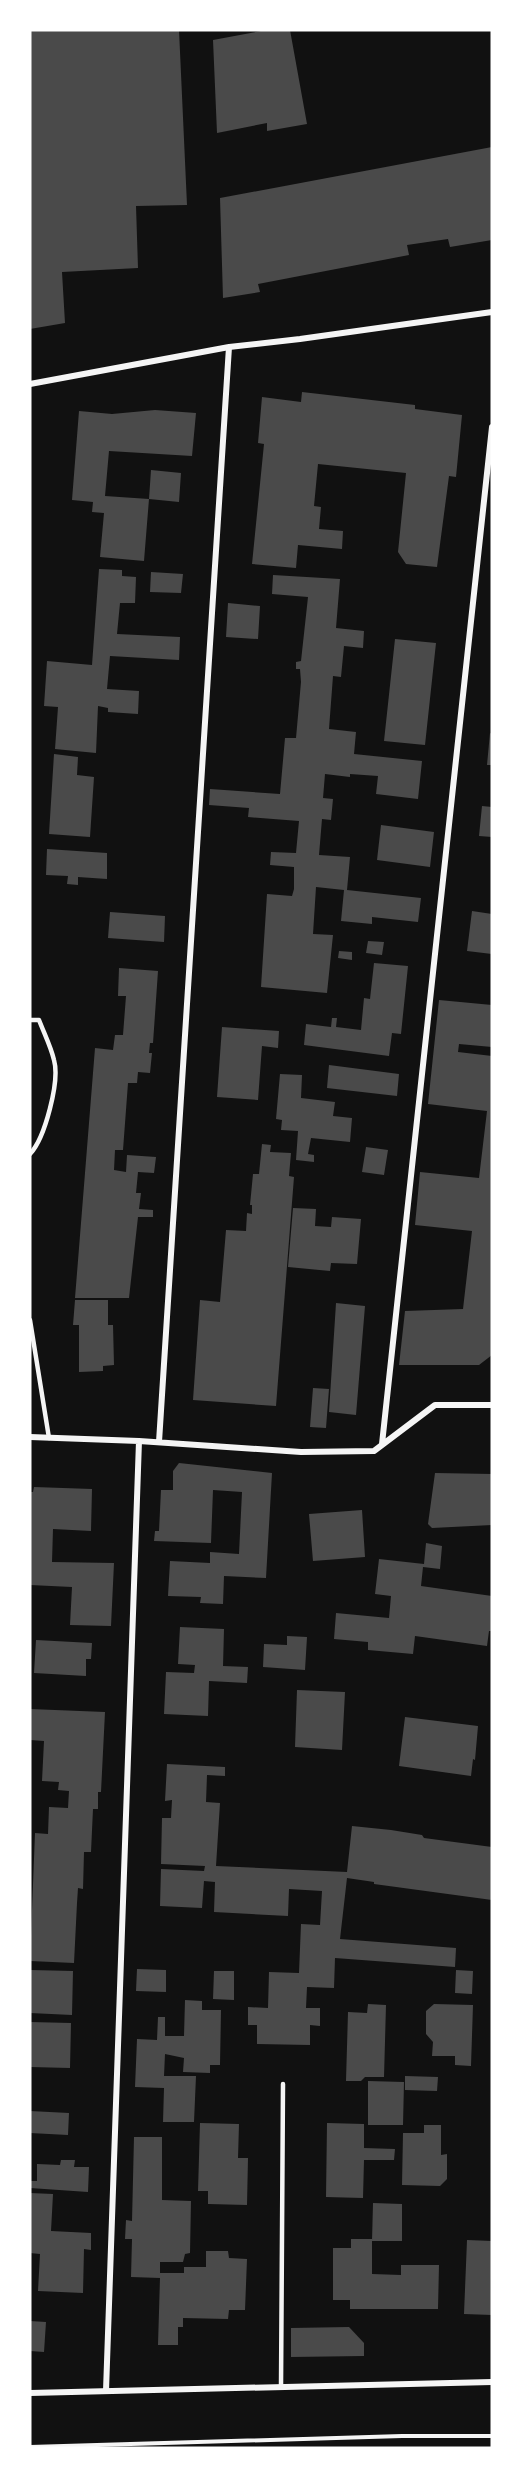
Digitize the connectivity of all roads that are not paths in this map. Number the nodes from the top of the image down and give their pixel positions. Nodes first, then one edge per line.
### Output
1 (492, 312) edge
2 (230, 347) junction
3 (30, 384) edge
4 (492, 427) edge
5 (30, 1020) edge
6 (30, 1154) edge
7 (30, 1320) edge
8 (492, 1405) edge
9 (30, 1437) edge
10 (49, 1438) junction
11 (139, 1441) junction
12 (159, 1442) junction
13 (382, 1444) junction
14 (283, 2084) dead end
15 (492, 2382) edge
16 (281, 2387) junction
17 (106, 2391) junction
18 (30, 2393) edge

1 - 2 street
2 - 3 street
2 - 12 street
4 - 13 street
5 - 6 lane
7 - 10 lane
8 - 13 street
9 - 10 street
10 - 11 street
11 - 12 street
11 - 17 street
12 - 13 street
14 - 16 lane
15 - 16 street
16 - 17 street
17 - 18 street

